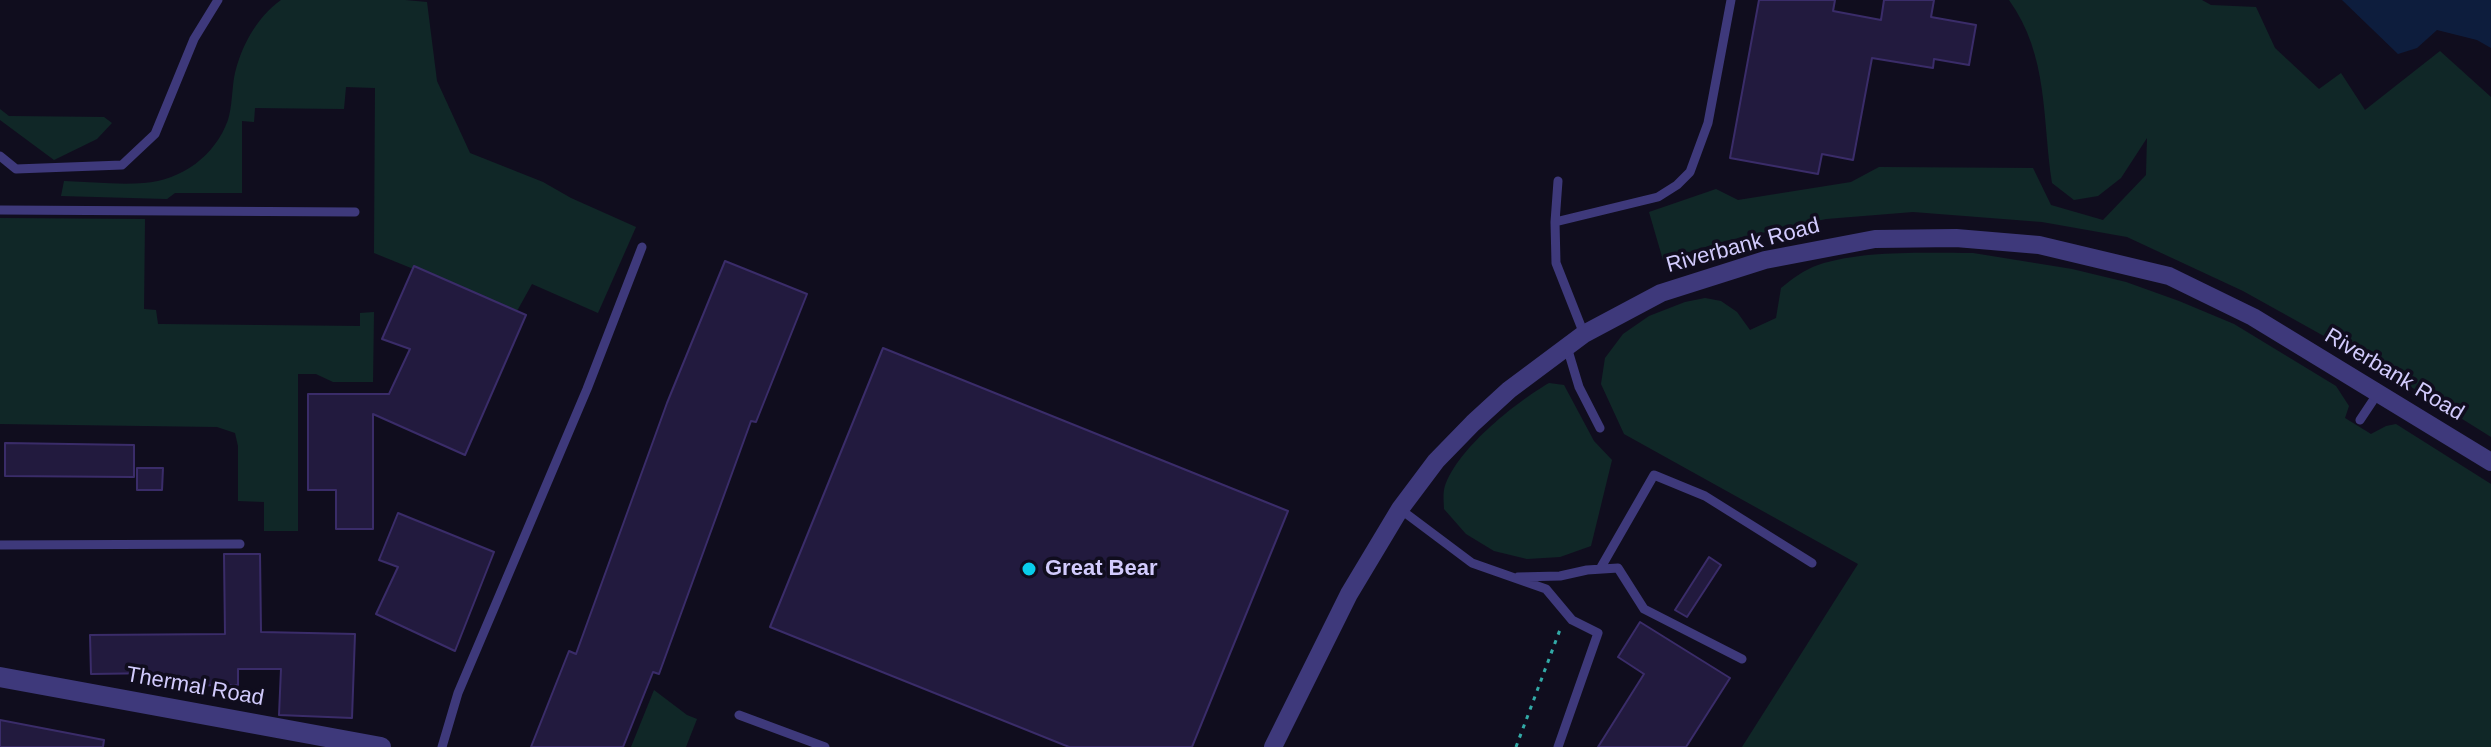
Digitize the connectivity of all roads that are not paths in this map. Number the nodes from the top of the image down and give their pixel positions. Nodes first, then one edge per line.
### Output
1 (218, 0) edge
2 (1731, 0) edge
3 (0, 156) edge
4 (1558, 181) dead end
5 (0, 210) edge
6 (355, 212) dead end
7 (1555, 222) junction
8 (642, 247) dead end
9 (1584, 334) junction
10 (1567, 347) junction
11 (2378, 392) junction
12 (2360, 420) dead end
13 (1600, 428) dead end
14 (2491, 462) edge
15 (1400, 509) junction
16 (240, 544) dead end
17 (0, 545) edge
18 (1812, 563) dead end
19 (1600, 569) junction
20 (1511, 577) junction
21 (1742, 659) dead end
22 (0, 677) edge
23 (739, 715) dead end
24 (381, 747) edge
25 (442, 747) edge
26 (825, 747) edge
27 (1273, 747) edge
28 (1558, 747) edge

1 - 3 lane
2 - 7 lane
4 - 7 lane
5 - 6 lane
7 - 9 lane
8 - 25 lane
9 - 10 street, Riverbank Road
9 - 11 street, Riverbank Road
10 - 13 lane
10 - 15 street, Riverbank Road
11 - 12 lane
11 - 14 street, Riverbank Road
15 - 20 lane
15 - 27 street, Riverbank Road
16 - 17 lane
18 - 19 lane
19 - 20 lane
19 - 21 lane
20 - 28 lane
22 - 24 street, Thermal Road
23 - 26 lane

